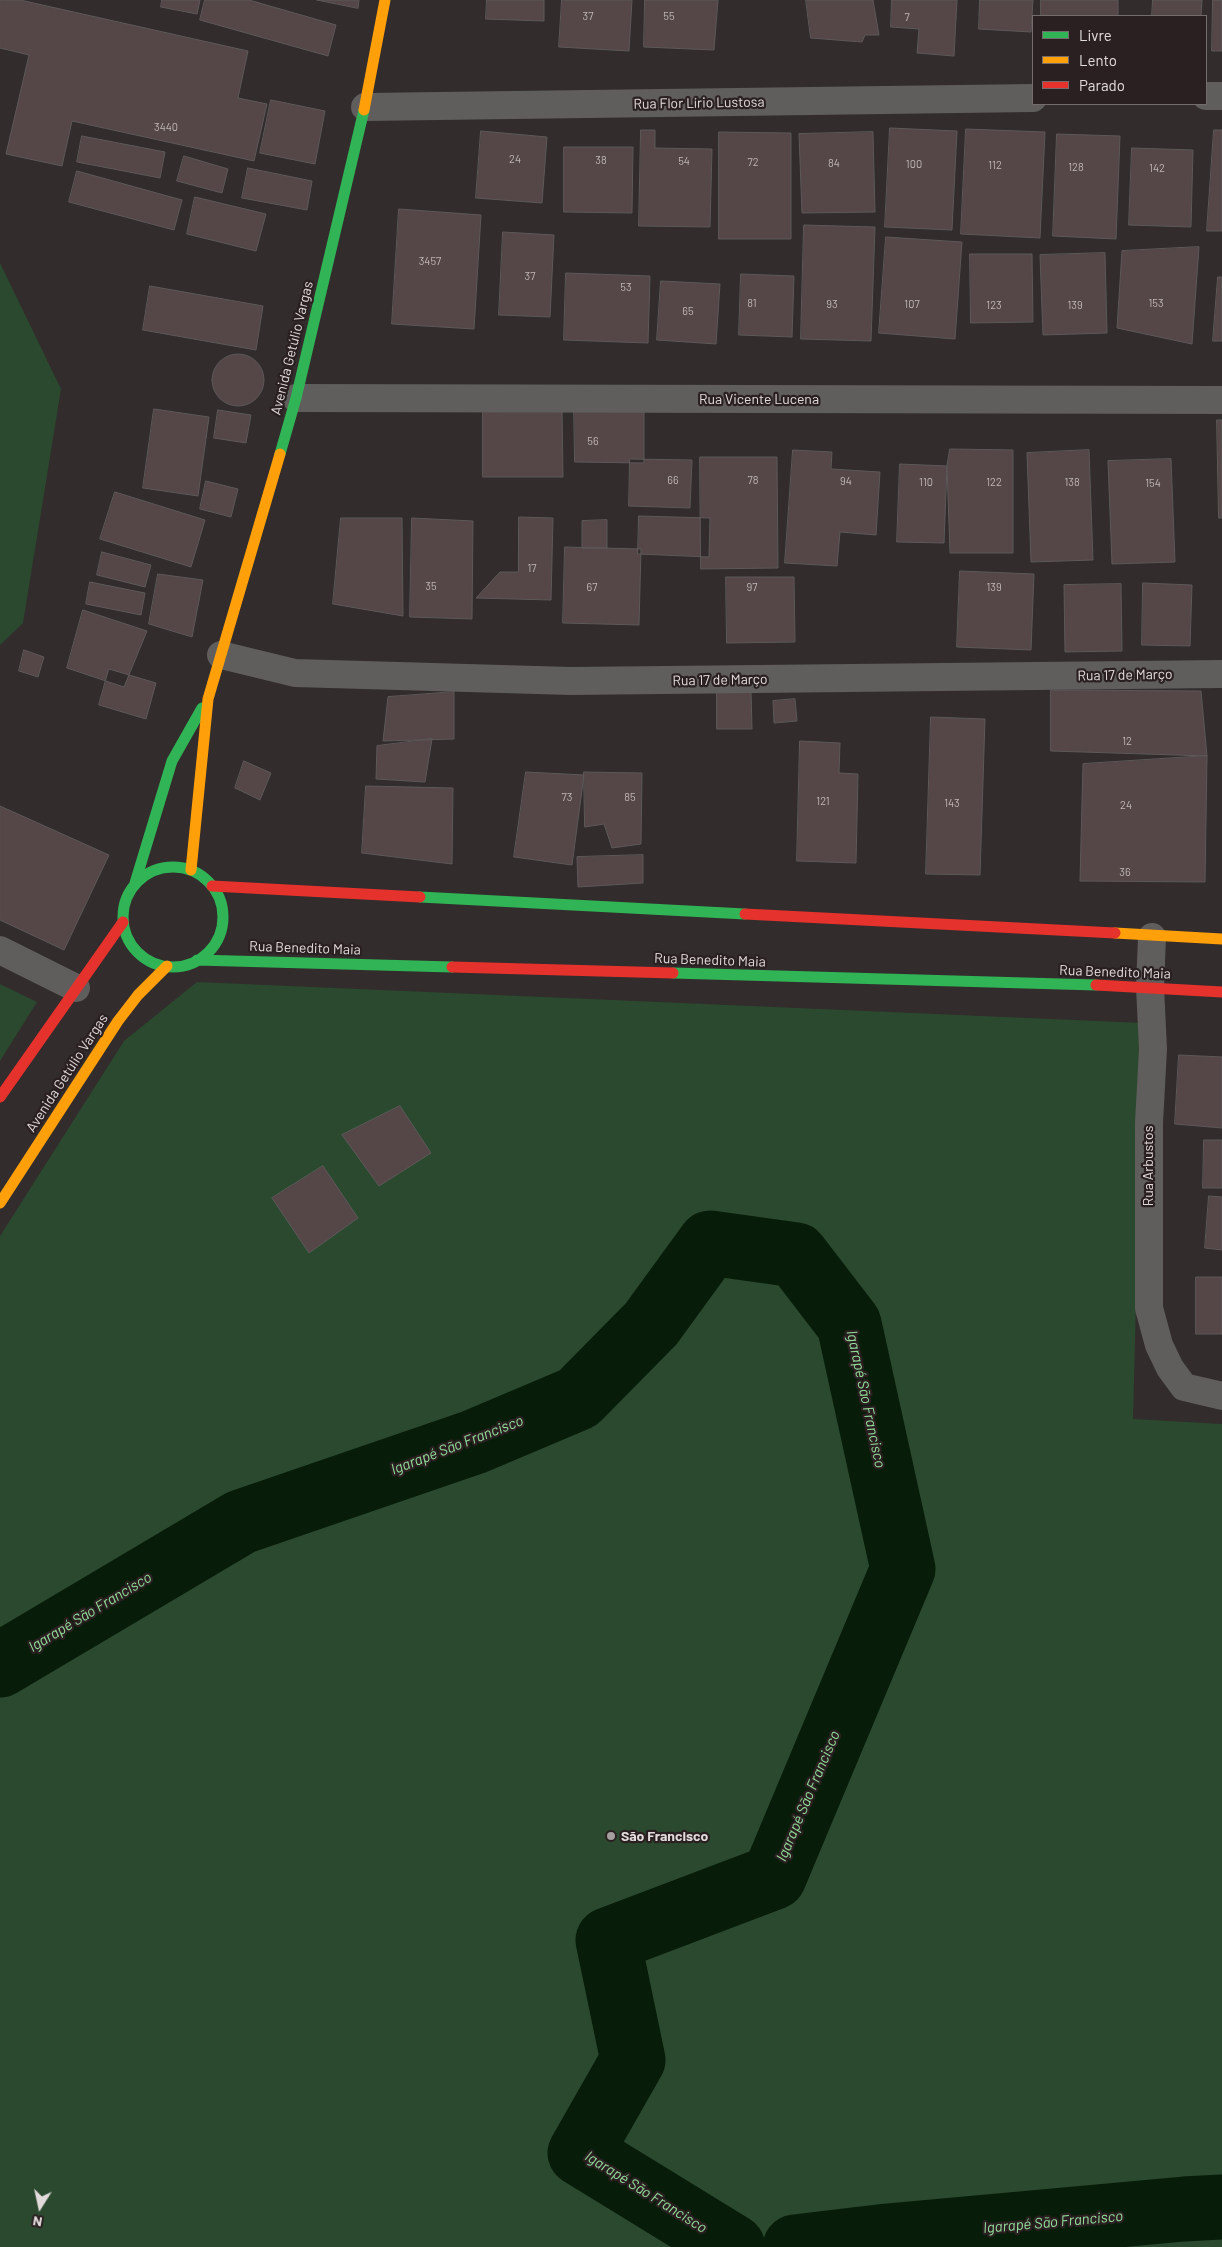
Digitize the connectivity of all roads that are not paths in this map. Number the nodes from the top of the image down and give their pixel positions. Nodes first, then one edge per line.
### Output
1 (385, 0) edge
2 (1207, 96) edge
3 (1222, 96) edge
4 (1032, 98) edge
5 (365, 107) junction
6 (296, 398) junction
7 (1222, 400) edge
8 (221, 655) junction
9 (1222, 674) edge
10 (208, 699) junction
11 (191, 870) junction
12 (135, 883) junction
13 (212, 886) junction
14 (123, 922) junction
15 (1152, 937) junction
16 (1222, 939) edge
17 (0, 950) edge
18 (196, 960) junction
19 (167, 966) junction
20 (1150, 987) junction
21 (76, 988) junction
22 (1222, 992) edge
23 (0, 1097) edge
24 (0, 1203) edge
25 (1222, 1396) edge

1 - 5 street, Avenida Getúlio Vargas
2 - 3 street
4 - 5 street, Rua Flor Lírio Lustosa
5 - 6 street, Avenida Getúlio Vargas
6 - 7 street, Rua Vicente Lucena
6 - 8 street, Avenida Getúlio Vargas
8 - 9 street, Rua 17 de Março
8 - 10 street, Avenida Getúlio Vargas
10 - 11 street, Avenida Getúlio Vargas
10 - 12 street, Avenida Getúlio Vargas
11 - 12 street
11 - 13 street
12 - 14 street
13 - 15 street
13 - 18 street
14 - 19 street
14 - 21 street
15 - 16 street
15 - 20 street, Rua Arbustos
17 - 21 street
18 - 19 street
18 - 20 street, Rua Benedito Maia
19 - 24 street, Avenida Getúlio Vargas
20 - 22 street, Rua Benedito Maia
20 - 25 street, Rua Arbustos
21 - 23 street

